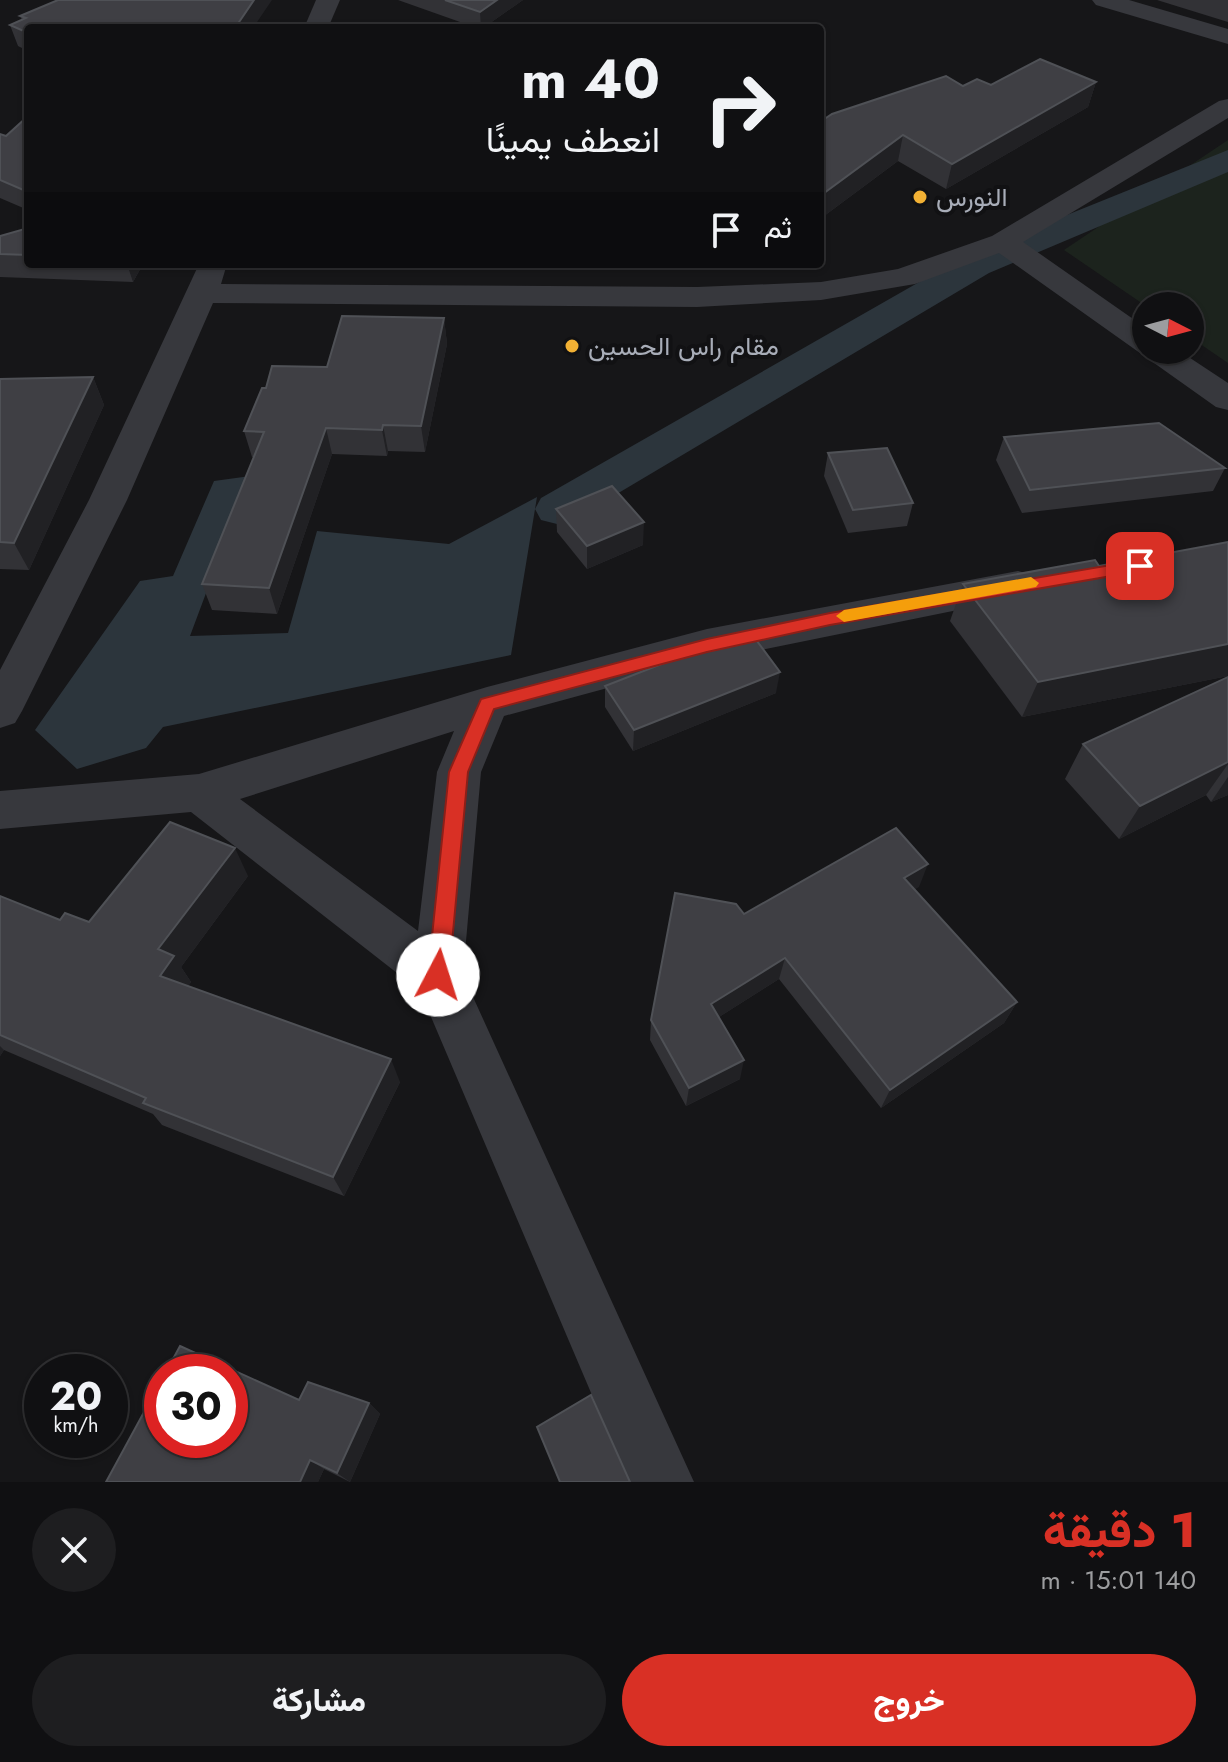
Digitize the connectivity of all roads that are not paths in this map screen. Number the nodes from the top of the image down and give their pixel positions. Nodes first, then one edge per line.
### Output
1 (328, 0) edge
2 (1104, 0) edge
3 (318, 24) edge
4 (1220, 38) edge
5 (1228, 107) edge
6 (1003, 242) junction
7 (208, 278) edge
8 (1132, 333) edge
9 (1177, 364) edge
10 (1228, 399) edge
11 (1052, 580) edge
12 (487, 704) junction
13 (0, 711) edge
14 (199, 793) junction
15 (0, 810) edge
16 (438, 975) junction
17 (662, 1482) edge

1 - 3 street
2 - 4 street
5 - 6 street
6 - 7 street
6 - 8 street
7 - 13 street
9 - 10 street
11 - 12 street
12 - 14 street
12 - 16 street
14 - 15 street
14 - 16 street
16 - 17 street

